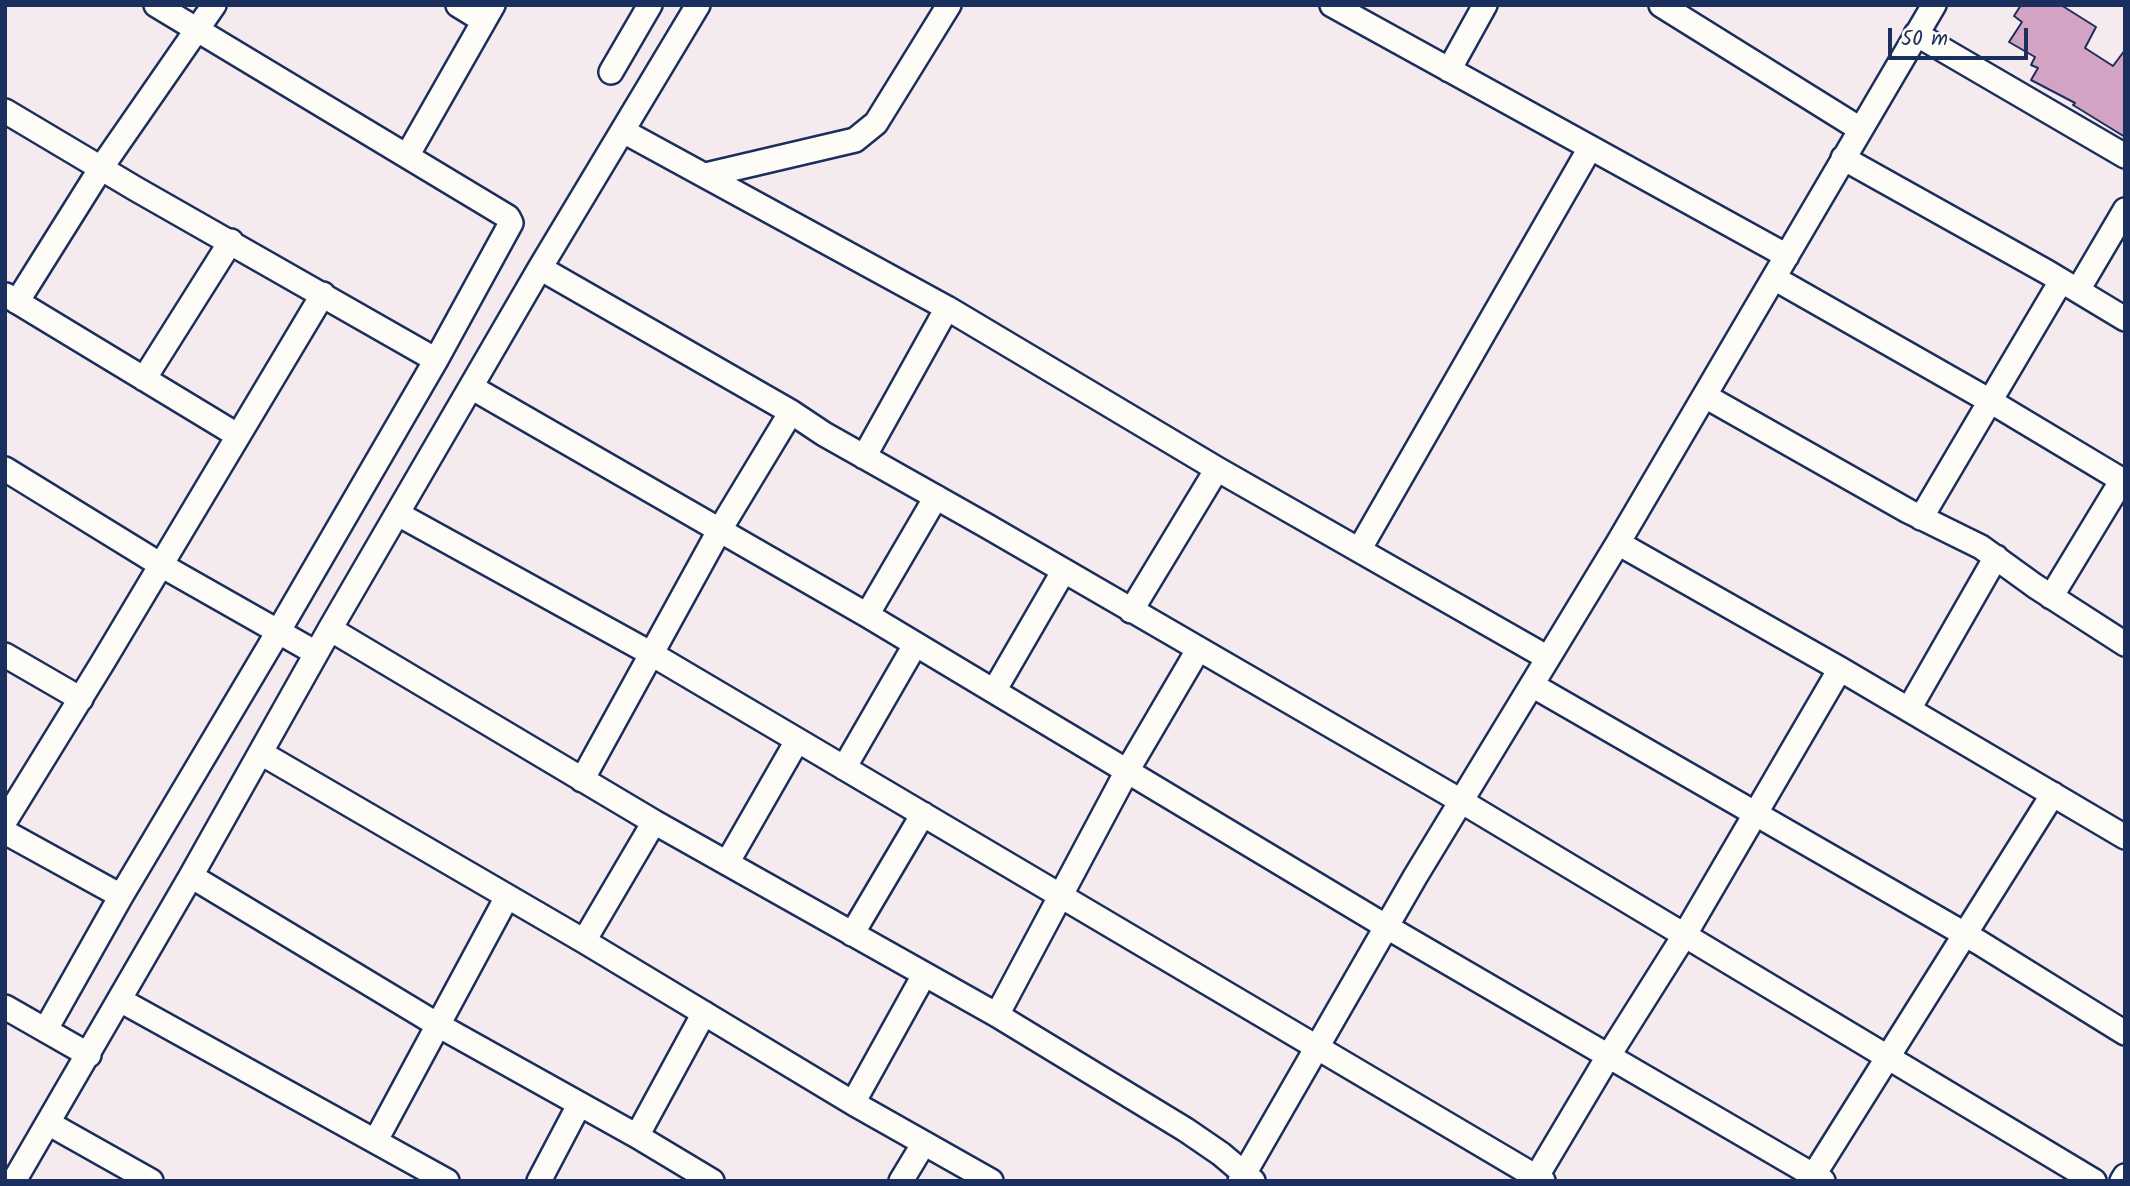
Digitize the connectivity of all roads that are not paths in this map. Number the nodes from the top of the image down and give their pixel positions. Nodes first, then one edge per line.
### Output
1 (156, 5) edge
2 (214, 5) edge
3 (458, 5) edge
4 (650, 5) edge
5 (698, 5) edge
6 (949, 5) edge
7 (1332, 5) edge
8 (1485, 5) edge
9 (1661, 5) edge
10 (1927, 8) edge
11 (489, 13) edge
12 (197, 31) junction
13 (1916, 34) junction
14 (1449, 70) junction
15 (611, 72) dead end
16 (5, 112) edge
17 (1860, 129) junction
18 (624, 131) junction
19 (1590, 148) junction
20 (407, 156) junction
21 (2125, 156) edge
22 (1843, 158) junction
23 (101, 168) junction
24 (705, 175) junction
25 (2125, 210) edge
26 (231, 241) junction
27 (1787, 256) junction
28 (540, 268) junction
29 (1774, 278) junction
30 (2070, 286) junction
31 (323, 294) junction
32 (11, 298) edge
33 (947, 308) junction
34 (2125, 319) edge
35 (436, 360) junction
36 (144, 379) junction
37 (471, 387) junction
38 (1705, 396) junction
39 (1990, 401) junction
40 (791, 412) junction
41 (237, 435) junction
42 (864, 457) junction
43 (5, 469) edge
44 (1217, 469) junction
45 (2123, 481) edge
46 (936, 497) junction
47 (398, 514) junction
48 (1921, 518) junction
49 (719, 531) junction
50 (1618, 543) junction
51 (1359, 550) junction
52 (1996, 557) junction
53 (161, 565) junction
54 (1063, 572) junction
55 (2052, 597) junction
56 (1131, 611) junction
57 (867, 615) junction
58 (330, 629) junction
59 (278, 632) junction
60 (2125, 643) edge
61 (915, 645) junction
62 (1198, 650) junction
63 (316, 653) junction
64 (650, 653) junction
65 (5, 655) edge
66 (1548, 658) junction
67 (1840, 669) junction
68 (1532, 685) junction
69 (993, 691) junction
70 (81, 699) junction
71 (1909, 709) junction
72 (797, 741) junction
73 (261, 753) junction
74 (845, 768) junction
75 (1127, 771) junction
76 (582, 780) junction
77 (2053, 794) junction
78 (1461, 801) junction
79 (923, 814) junction
80 (1754, 815) junction
81 (5, 821) edge
82 (654, 822) junction
83 (5, 832) edge
84 (2125, 837) edge
85 (727, 863) junction
86 (191, 876) junction
87 (121, 896) junction
88 (508, 897) junction
89 (1060, 897) junction
90 (1387, 927) junction
91 (852, 934) junction
92 (1964, 934) junction
93 (1684, 936) junction
94 (584, 942) junction
95 (924, 975) junction
96 (120, 1000) junction
97 (5, 1007) edge
98 (704, 1013) junction
99 (998, 1015) junction
100 (438, 1025) junction
101 (46, 1029) junction
102 (2125, 1033) edge
103 (1317, 1047) junction
104 (89, 1055) junction
105 (1609, 1055) junction
106 (1888, 1058) junction
107 (853, 1103) junction
108 (579, 1105) junction
109 (48, 1124) junction
110 (637, 1136) junction
111 (376, 1140) junction
112 (924, 1143) junction
113 (2125, 1176) edge
114 (1246, 1179) edge
115 (1816, 1179) edge
116 (444, 1180) edge
117 (1538, 1180) edge
118 (15, 1181) edge
119 (151, 1181) edge
120 (540, 1181) edge
121 (712, 1181) edge
122 (901, 1181) edge
123 (991, 1181) edge
124 (2094, 1181) edge
125 (2122, 1181) edge

1 - 12 street
2 - 12 street
3 - 11 street
4 - 15 street
5 - 18 street
6 - 24 street
7 - 14 street
8 - 14 street
9 - 17 street
10 - 13 street
11 - 20 street
12 - 20 street
12 - 23 street
13 - 17 street
13 - 21 street
14 - 19 street
16 - 23 street
17 - 22 street
18 - 24 street
18 - 28 street
19 - 27 street
19 - 51 street
20 - 35 street
22 - 27 street
22 - 30 street
23 - 26 street
23 - 32 street
24 - 33 street
25 - 30 street
26 - 31 street
26 - 36 street
27 - 29 street
28 - 37 street
28 - 40 street
29 - 38 street
29 - 39 street
30 - 34 street
30 - 39 street
31 - 35 street
31 - 41 street
32 - 36 street
33 - 42 street
33 - 44 street
35 - 59 street
36 - 41 street
37 - 47 street
37 - 49 street
38 - 48 street
38 - 50 street
39 - 45 street
39 - 48 street
40 - 42 street
40 - 49 street
41 - 53 street
42 - 46 street
43 - 53 street
44 - 51 street
44 - 56 street
45 - 55 street
46 - 54 street
46 - 57 street
47 - 58 street
47 - 64 street
48 - 52 street
49 - 57 street
49 - 64 street
50 - 66 street
50 - 67 street
51 - 66 street
52 - 55 street
52 - 71 street
53 - 59 street
53 - 70 street
54 - 56 street
54 - 69 street
55 - 60 street
56 - 62 street
57 - 61 street
58 - 63 street
58 - 76 street
59 - 63 street
59 - 87 street
61 - 69 street
61 - 74 street
62 - 75 street
62 - 78 street
63 - 73 street
64 - 72 street
64 - 76 street
65 - 70 street
66 - 68 street
67 - 71 street
67 - 80 street
68 - 78 street
68 - 80 street
69 - 75 street
70 - 81 street
71 - 77 street
72 - 74 street
72 - 85 street
73 - 86 street
73 - 88 street
74 - 79 street
75 - 89 street
75 - 90 street
76 - 82 street
77 - 84 street
77 - 92 street
78 - 90 street
78 - 93 street
79 - 89 street
79 - 91 street
80 - 92 street
80 - 93 street
82 - 85 street
82 - 94 street
83 - 87 street
85 - 91 street
86 - 96 street
86 - 100 street
87 - 101 street
88 - 94 street
88 - 100 street
89 - 99 street
89 - 103 street
90 - 103 street
90 - 105 street
91 - 95 street
92 - 102 street
92 - 106 street
93 - 105 street
93 - 106 street
94 - 98 street
95 - 99 street
95 - 107 street
96 - 104 street
96 - 111 street
97 - 101 street
98 - 107 street
98 - 110 street
99 - 114 street
100 - 108 street
100 - 111 street
101 - 104 street
103 - 114 street
103 - 117 street
104 - 109 street
105 - 115 street
105 - 117 street
106 - 115 street
106 - 124 street
107 - 112 street
108 - 110 street
108 - 120 street
109 - 118 street
109 - 119 street
110 - 121 street
111 - 116 street
112 - 122 street
112 - 123 street
113 - 125 street

